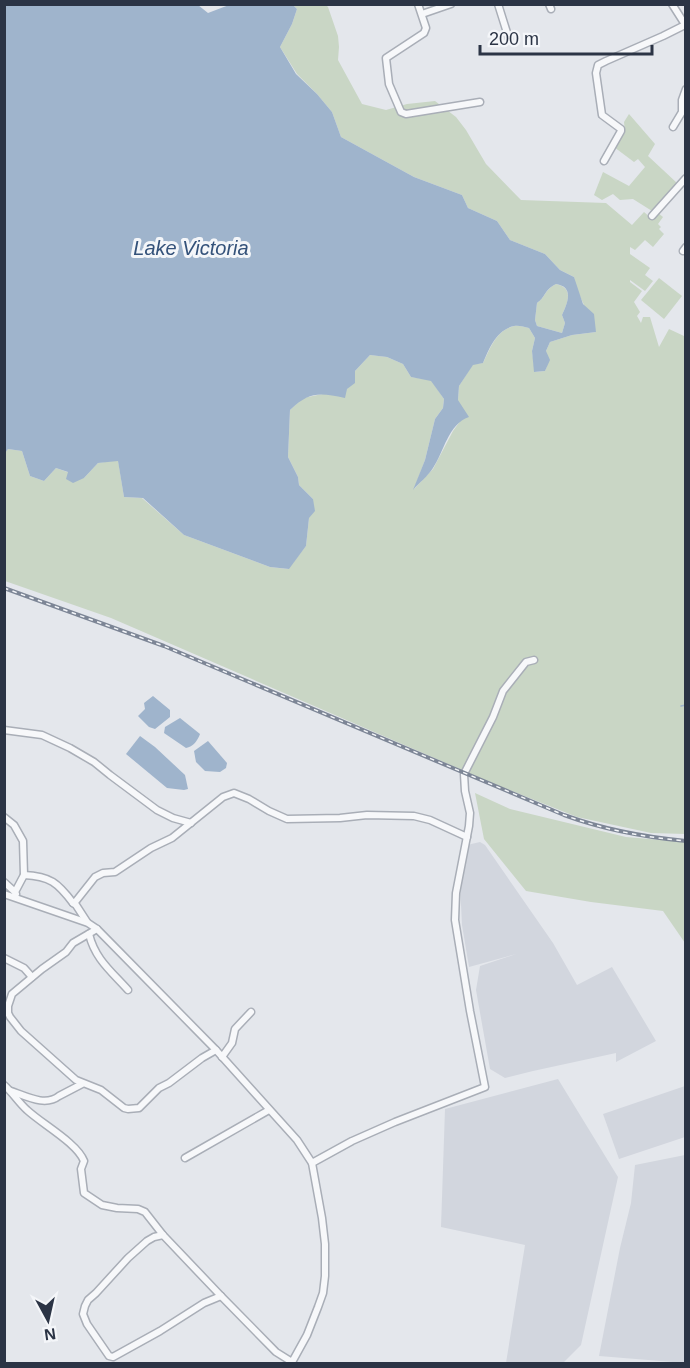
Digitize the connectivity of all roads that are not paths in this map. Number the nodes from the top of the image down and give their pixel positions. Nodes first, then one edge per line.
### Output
1 (418, 4) edge
2 (451, 4) edge
3 (498, 4) edge
4 (672, 4) edge
5 (422, 14) junction
6 (685, 26) edge
7 (509, 39) dead end
8 (686, 89) edge
9 (480, 102) dead end
10 (673, 127) dead end
11 (604, 161) dead end
12 (686, 178) edge
13 (652, 216) dead end
14 (534, 660) dead end
15 (4, 730) edge
16 (4, 817) edge
17 (191, 823) junction
18 (467, 837) junction
19 (24, 875) junction
20 (4, 882) edge
21 (4, 894) edge
22 (16, 895) junction
23 (73, 903) junction
24 (88, 923) junction
25 (97, 929) junction
26 (89, 933) junction
27 (4, 958) edge
28 (32, 977) junction
29 (128, 990) dead end
30 (251, 1012) dead end
31 (216, 1050) junction
32 (222, 1057) junction
33 (82, 1084) junction
34 (4, 1085) edge
35 (11, 1091) junction
36 (269, 1110) junction
37 (185, 1158) dead end
38 (312, 1163) junction
39 (163, 1236) junction
40 (221, 1296) junction
41 (292, 1363) edge

1 - 5 street
2 - 5 street
3 - 7 street
4 - 6 street
5 - 9 street
6 - 11 street
8 - 10 street
12 - 13 street
14 - 18 street
15 - 17 street
16 - 19 street
17 - 18 street
17 - 23 street
18 - 38 street
19 - 22 street
19 - 23 street
20 - 22 street
21 - 22 street
22 - 24 street
23 - 24 street
24 - 25 street
25 - 26 street
25 - 31 street
26 - 28 street
26 - 29 street
27 - 28 street
28 - 33 street
30 - 32 street
31 - 32 street
31 - 33 street
32 - 36 street
33 - 35 street
34 - 35 street
35 - 39 street
36 - 37 street
36 - 38 street
38 - 41 street
39 - 40 street
39 - 40 street
40 - 41 street

